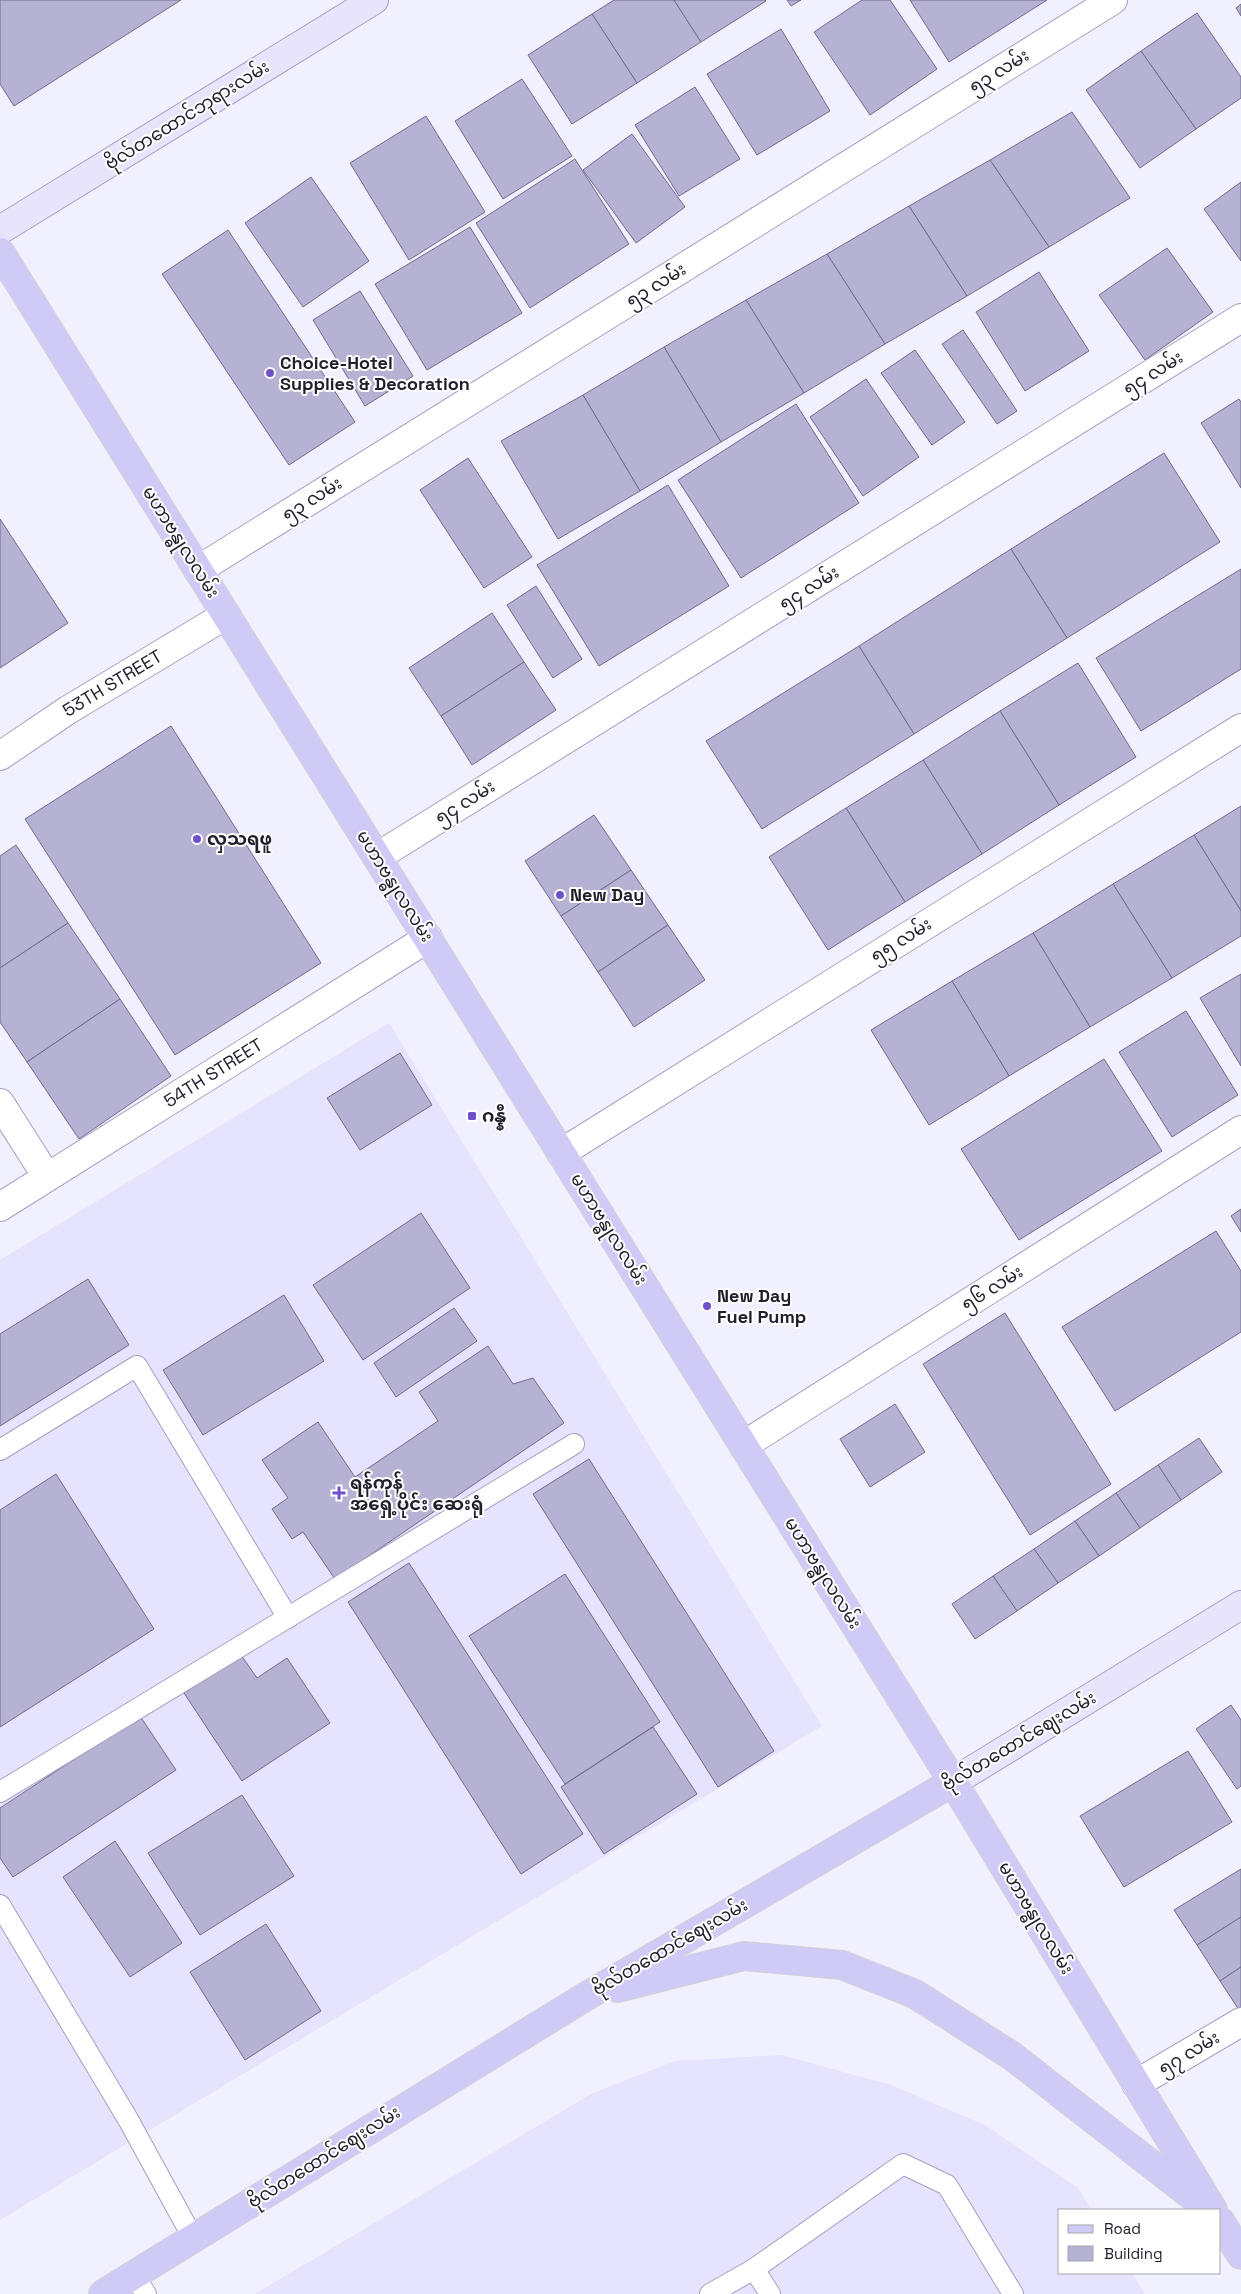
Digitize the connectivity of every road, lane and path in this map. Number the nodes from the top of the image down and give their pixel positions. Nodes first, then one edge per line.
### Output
1 (374, 0) edge
2 (1113, 0) edge
3 (0, 230) edge
4 (0, 252) edge
5 (1241, 318) edge
6 (198, 570) junction
7 (226, 615) junction
8 (1241, 728) edge
9 (0, 756) edge
10 (377, 857) junction
11 (428, 938) junction
12 (0, 1103) edge
13 (1241, 1130) edge
14 (561, 1152) junction
15 (47, 1177) junction
16 (0, 1207) edge
17 (574, 1444) dead end
18 (744, 1445) junction
19 (0, 1450) edge
20 (1241, 1605) edge
21 (288, 1618) junction
22 (953, 1782) junction
23 (0, 1792) edge
24 (0, 1905) edge
25 (585, 1997) junction
26 (1241, 2022) edge
27 (1136, 2084) junction
28 (1211, 2209) edge
29 (1211, 2209) edge
30 (1221, 2223) edge
31 (193, 2238) junction
32 (1241, 2255) edge
33 (754, 2269) junction
34 (140, 2284) edge
35 (103, 2294) edge
36 (710, 2294) edge
37 (770, 2294) edge
38 (1013, 2294) edge

1 - 3 main road, ဗိုလ်တထောင်ဘုရားလမ်း
2 - 6 street, ၅၃ လမ်း
4 - 6 main road, မဟာဗန္ဓုလလမ်း
5 - 10 street, ၅၄ လမ်း
6 - 7 main road, မဟာဗန္ဓုလလမ်း
7 - 9 street, 53TH STREET
7 - 10 main road, မဟာဗန္ဓုလလမ်း
8 - 14 street, ၅၅ လမ်း
10 - 11 main road, မဟာဗန္ဓုလလမ်း
11 - 14 main road, မဟာဗန္ဓုလလမ်း
11 - 15 street, 54TH STREET
12 - 15 street
13 - 18 street, ၅၆ လမ်း
14 - 18 main road, မဟာဗန္ဓုလလမ်း
15 - 16 street, 54TH STREET
17 - 21 lane
18 - 22 main road, မဟာဗန္ဓုလလမ်း
19 - 21 lane
20 - 22 main road, ဗိုလ်တထောင်ဈေးလမ်း
21 - 23 lane
22 - 25 main road, ဗိုလ်တထောင်ဈေးလမ်း
22 - 27 main road, မဟာဗန္ဓုလလမ်း
24 - 31 lane
25 - 28 main road
25 - 31 main road, ဗိုလ်တထောင်ဈေးလမ်း
26 - 27 street, ၅၇ လမ်း
27 - 29 main road, မဟာဗန္ဓုလလမ်း
30 - 32 main road
31 - 34 main road, ဗိုလ်တထောင်ဈေးလမ်း
33 - 36 lane
33 - 37 lane
33 - 38 lane
34 - 35 main road, ဗိုလ်တထောင်ဈေးလမ်း

